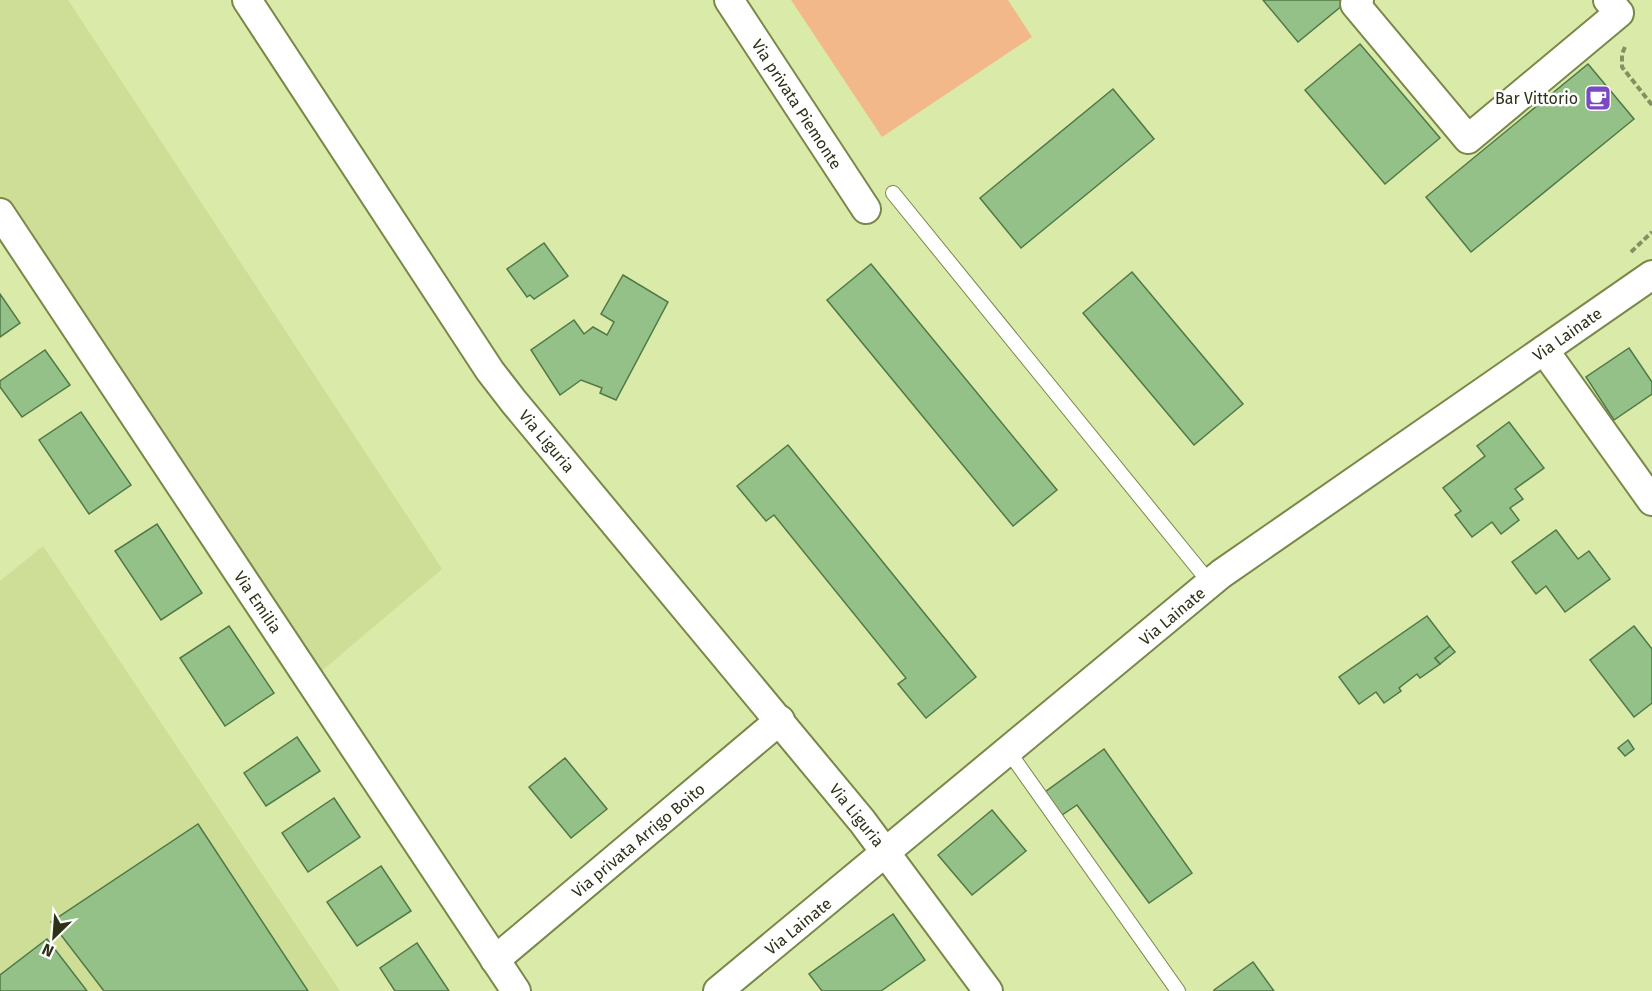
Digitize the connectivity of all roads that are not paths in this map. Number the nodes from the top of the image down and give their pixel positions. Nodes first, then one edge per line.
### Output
1 (247, 0) edge
2 (729, 0) edge
3 (1359, 0) edge
4 (1608, 0) edge
5 (893, 193) dead end
6 (866, 209) dead end
7 (0, 213) edge
8 (1652, 275) edge
9 (1544, 350) junction
10 (1652, 501) edge
11 (1210, 584) junction
12 (780, 720) junction
13 (1009, 752) junction
14 (887, 853) junction
15 (495, 960) junction
16 (516, 991) edge
17 (718, 991) edge
18 (988, 991) edge
19 (1178, 991) edge

1 - 12 street, Via Liguria
2 - 6 street, Via privata Piemonte
3 - 4 street
5 - 11 lane
7 - 15 street, Via Emilia
8 - 9 street, Via Lainate
9 - 10 street
9 - 11 street, Via Lainate
11 - 13 street, Via Lainate
12 - 14 street, Via Liguria
12 - 15 street, Via privata Arrigo Boito
13 - 14 street, Via Lainate
13 - 19 lane
14 - 17 street, Via Lainate
14 - 18 street, Via Liguria
15 - 16 street, Via Emilia

